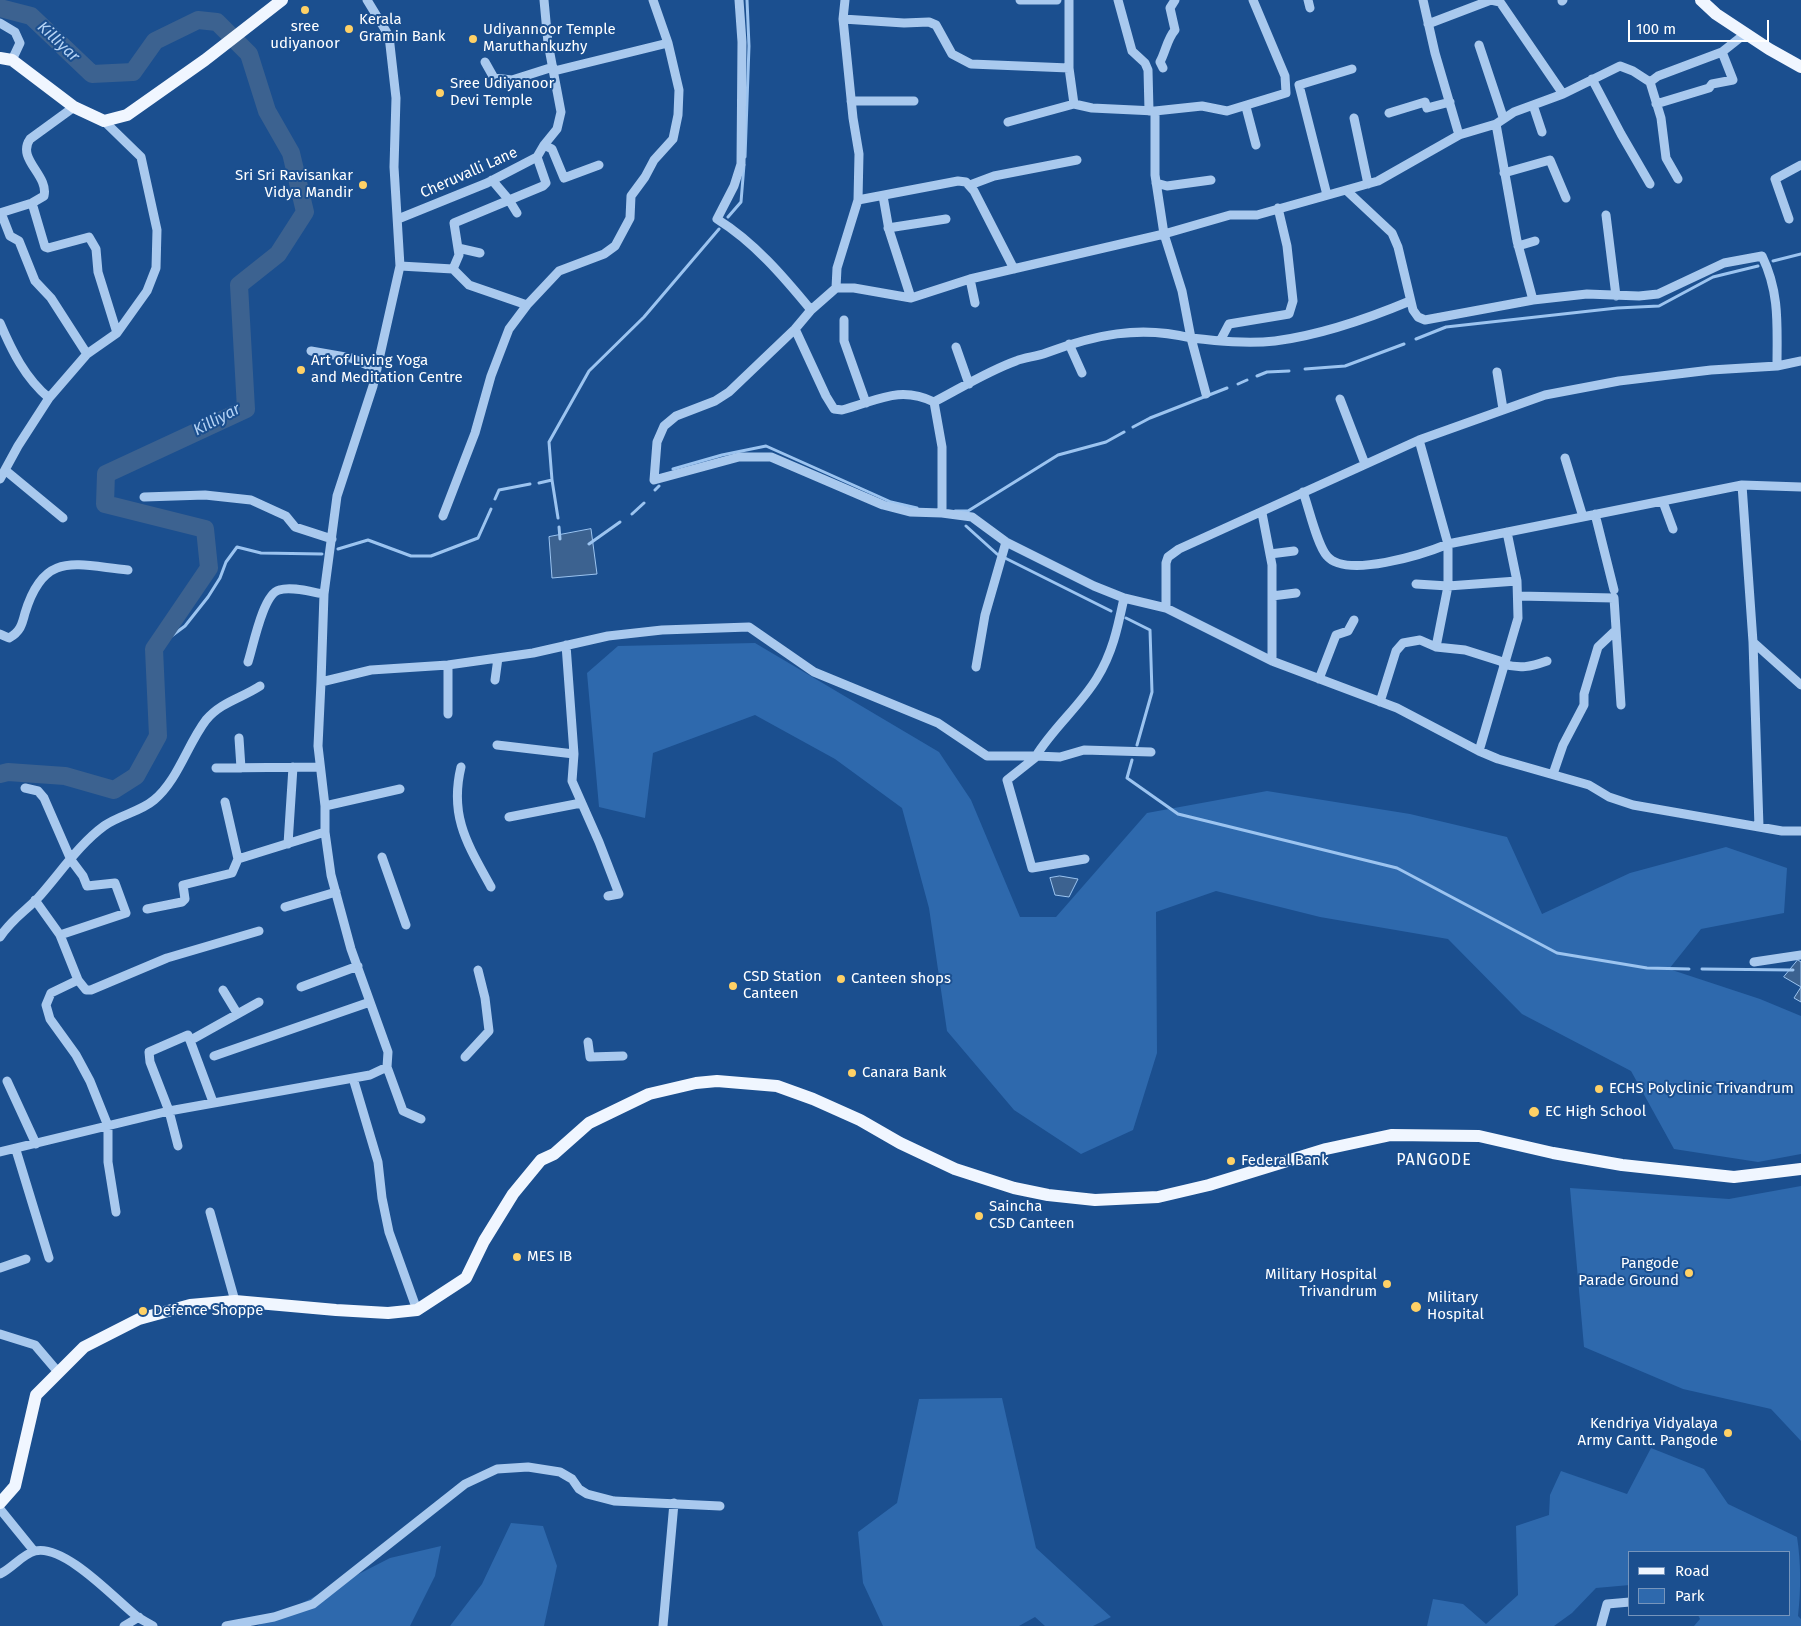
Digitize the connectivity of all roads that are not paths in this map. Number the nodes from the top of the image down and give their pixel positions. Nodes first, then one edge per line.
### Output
1 (282, 0) edge
2 (367, 0) edge
3 (544, 0) edge
4 (653, 0) edge
5 (739, 0) edge
6 (845, 0) edge
7 (1020, 0) edge
8 (1057, 0) edge
9 (1069, 0) edge
10 (1118, 0) edge
11 (1175, 0) edge
12 (1253, 0) edge
13 (1423, 0) edge
14 (1701, 0) edge
15 (842, 19) junction
16 (0, 23) edge
17 (1428, 24) junction
18 (1746, 34) junction
19 (668, 43) junction
20 (1479, 45) dead end
21 (1722, 52) junction
22 (6, 59) edge
23 (486, 62) dead end
24 (1801, 67) edge
25 (1069, 68) junction
26 (1163, 68) dead end
27 (554, 69) junction
28 (1352, 69) dead end
29 (1592, 79) junction
30 (1650, 82) junction
31 (1563, 94) junction
32 (850, 100) junction
33 (914, 101) dead end
34 (1450, 102) junction
35 (1074, 104) junction
36 (1656, 104) junction
37 (1534, 105) junction
38 (74, 106) junction
39 (1246, 107) junction
40 (1152, 111) junction
41 (1389, 113) dead end
42 (1503, 117) junction
43 (1354, 118) dead end
44 (104, 121) junction
45 (1008, 122) dead end
46 (1496, 124) junction
47 (1542, 132) dead end
48 (1459, 134) junction
49 (544, 145) junction
50 (1256, 145) dead end
51 (537, 157) junction
52 (1077, 160) dead end
53 (598, 165) dead end
54 (1801, 165) edge
55 (1504, 173) junction
56 (1678, 179) dead end
57 (492, 180) junction
58 (1211, 180) dead end
59 (1156, 183) junction
60 (1368, 184) junction
61 (1650, 184) dead end
62 (970, 185) junction
63 (1346, 190) junction
64 (1327, 195) junction
65 (883, 196) junction
66 (1566, 198) dead end
67 (509, 200) junction
68 (858, 200) junction
69 (32, 203) junction
70 (1278, 208) junction
71 (0, 213) edge
72 (517, 214) dead end
73 (1606, 215) dead end
74 (398, 219) junction
75 (946, 219) dead end
76 (1789, 219) dead end
77 (888, 228) junction
78 (1164, 234) junction
79 (1535, 241) dead end
80 (1518, 246) junction
81 (458, 248) junction
82 (480, 253) dead end
83 (400, 266) junction
84 (453, 269) junction
85 (1014, 269) junction
86 (970, 279) junction
87 (836, 288) junction
88 (1616, 296) junction
89 (911, 298) junction
90 (1533, 300) junction
91 (1410, 301) junction
92 (975, 303) dead end
93 (526, 305) junction
94 (811, 310) junction
95 (844, 320) dead end
96 (0, 323) edge
97 (795, 329) junction
98 (117, 333) junction
99 (1191, 338) junction
100 (4, 341) edge
101 (1220, 341) junction
102 (1069, 344) junction
103 (956, 347) dead end
104 (311, 351) dead end
105 (87, 354) junction
106 (1801, 361) edge
107 (1777, 366) junction
108 (377, 369) junction
109 (1496, 372) dead end
110 (1082, 373) dead end
111 (969, 384) junction
112 (1206, 394) dead end
113 (49, 398) junction
114 (1340, 399) dead end
115 (934, 402) junction
116 (866, 403) junction
117 (1503, 409) junction
118 (1419, 440) junction
119 (1565, 458) dead end
120 (1365, 464) junction
121 (5, 470) junction
122 (0, 479) edge
123 (1742, 485) junction
124 (1801, 487) edge
125 (1303, 492) junction
126 (144, 497) dead end
127 (1663, 502) junction
128 (942, 513) junction
129 (1262, 513) junction
130 (1594, 514) junction
131 (443, 516) dead end
132 (1582, 517) junction
133 (64, 518) dead end
134 (1673, 529) dead end
135 (1507, 532) junction
136 (332, 539) junction
137 (1006, 542) junction
138 (1448, 544) junction
139 (1294, 551) dead end
140 (1270, 554) junction
141 (128, 570) dead end
142 (1517, 581) junction
143 (1416, 584) dead end
144 (1448, 586) junction
145 (1614, 590) dead end
146 (1296, 593) dead end
147 (324, 594) junction
148 (1272, 596) junction
149 (1518, 596) junction
150 (1124, 598) junction
151 (1166, 608) junction
152 (1354, 620) dead end
153 (1616, 630) junction
154 (0, 634) edge
155 (1753, 642) junction
156 (566, 645) junction
157 (1436, 647) junction
158 (498, 658) junction
159 (1547, 661) dead end
160 (248, 662) dead end
161 (1272, 662) junction
162 (1503, 663) junction
163 (448, 665) junction
164 (976, 668) dead end
165 (1319, 679) junction
166 (495, 680) dead end
167 (321, 682) junction
168 (1801, 685) edge
169 (260, 686) dead end
170 (1380, 702) junction
171 (1622, 705) dead end
172 (448, 714) dead end
173 (239, 738) dead end
174 (497, 745) dead end
175 (1479, 751) junction
176 (1151, 752) dead end
177 (574, 754) junction
178 (1036, 756) junction
179 (293, 767) junction
180 (320, 767) junction
181 (461, 767) dead end
182 (216, 768) dead end
183 (241, 768) junction
184 (1553, 774) junction
185 (25, 788) dead end
186 (400, 788) dead end
187 (225, 802) dead end
188 (581, 802) junction
189 (325, 806) junction
190 (509, 817) dead end
191 (1759, 827) junction
192 (1801, 831) edge
193 (325, 832) junction
194 (288, 844) junction
195 (382, 857) dead end
196 (238, 859) junction
197 (1085, 859) dead end
198 (71, 860) junction
199 (492, 888) dead end
200 (336, 892) junction
201 (608, 896) dead end
202 (36, 900) junction
203 (285, 907) dead end
204 (147, 909) dead end
205 (406, 925) dead end
206 (259, 931) dead end
207 (60, 935) junction
208 (0, 937) edge
209 (1801, 955) edge
210 (1754, 962) dead end
211 (358, 966) junction
212 (478, 970) dead end
213 (78, 980) junction
214 (301, 987) dead end
215 (223, 990) dead end
216 (259, 1002) dead end
217 (370, 1002) junction
218 (237, 1013) junction
219 (191, 1040) junction
220 (588, 1042) dead end
221 (214, 1056) dead end
222 (623, 1056) dead end
223 (465, 1057) dead end
224 (387, 1067) junction
225 (353, 1078) junction
226 (7, 1081) dead end
227 (213, 1102) junction
228 (169, 1111) junction
229 (421, 1119) dead end
230 (108, 1126) junction
231 (36, 1144) junction
232 (178, 1146) dead end
233 (16, 1150) junction
234 (0, 1152) edge
235 (1801, 1169) edge
236 (116, 1212) dead end
237 (210, 1212) dead end
238 (50, 1258) dead end
239 (26, 1259) dead end
240 (0, 1268) edge
241 (235, 1302) junction
242 (417, 1310) junction
243 (0, 1334) edge
244 (58, 1372) junction
245 (0, 1503) edge
246 (674, 1503) junction
247 (720, 1506) dead end
248 (0, 1509) edge
249 (34, 1551) junction
250 (0, 1574) edge
251 (1628, 1602) edge
252 (139, 1617) junction
253 (124, 1626) edge
254 (153, 1626) edge
255 (226, 1626) edge
256 (663, 1626) edge
257 (1601, 1626) edge

1 - 44 main road
2 - 74 street
3 - 27 street, Cheruvalli Lane
4 - 19 street
5 - 94 street
6 - 15 street
7 - 8 street
9 - 25 street
10 - 40 street
11 - 26 street
12 - 39 street
13 - 17 street
14 - 18 main road
15 - 25 street
15 - 32 street
16 - 22 street
17 - 31 street
17 - 34 street
18 - 21 street
18 - 24 main road
19 - 27 street
19 - 93 street
20 - 42 street
21 - 30 street
21 - 36 street
22 - 38 main road
23 - 27 street
25 - 35 street
27 - 49 street, Cheruvalli Lane
28 - 64 street
29 - 30 street
29 - 31 street
29 - 61 street
30 - 36 street
31 - 37 street
32 - 33 street
32 - 68 street
34 - 41 street
34 - 48 street
35 - 40 street
35 - 45 street
36 - 56 street
37 - 42 street
37 - 47 street
38 - 44 main road
38 - 69 street
39 - 40 street
39 - 50 street
40 - 59 street
42 - 46 street
43 - 60 street
44 - 98 street
46 - 48 street
46 - 55 street
48 - 60 street
49 - 51 street, Cheruvalli Lane
49 - 53 street
51 - 57 street, Cheruvalli Lane
51 - 67 street
52 - 62 street
54 - 76 street
55 - 66 street
55 - 80 street
57 - 67 street
57 - 74 street, Cheruvalli Lane
58 - 59 street
59 - 78 street
60 - 63 street
62 - 65 street
62 - 85 street
63 - 64 street
63 - 91 street
64 - 70 street
65 - 68 street
65 - 77 street
67 - 72 street
67 - 81 street
68 - 87 street
69 - 71 street
69 - 98 street
70 - 78 street
70 - 101 street
71 - 105 street
73 - 88 street
74 - 83 street
75 - 77 street
77 - 89 street
78 - 85 street
78 - 99 street
79 - 80 street
80 - 90 street
81 - 82 street
81 - 84 street
83 - 84 street
83 - 108 street
84 - 93 street
85 - 86 street
86 - 89 street
86 - 92 street
87 - 89 street
87 - 94 street
88 - 90 street
88 - 107 street
90 - 91 street
91 - 101 street
93 - 131 street
94 - 97 street
95 - 116 street
96 - 100 street
97 - 116 street
97 - 128 street
98 - 105 street
99 - 101 street
99 - 102 street
99 - 112 street
100 - 113 street
102 - 110 street
102 - 111 street
103 - 111 street
104 - 108 street
105 - 113 street
106 - 107 street
107 - 117 street
108 - 136 street
109 - 117 street
111 - 115 street
113 - 121 street
114 - 120 street
115 - 116 street
115 - 128 street
117 - 118 street
118 - 120 street
118 - 138 street
119 - 132 street
120 - 125 street
121 - 122 street
121 - 133 street
123 - 124 street
123 - 127 street
123 - 155 street
125 - 129 street
125 - 138 street
126 - 136 street
127 - 130 street
127 - 134 street
128 - 137 street
129 - 140 street
129 - 151 street
130 - 132 street
130 - 145 street
132 - 135 street
135 - 138 street
135 - 142 street
136 - 147 street
137 - 150 street
137 - 164 street
138 - 144 street
139 - 140 street
140 - 148 street
141 - 154 street
142 - 144 street
142 - 149 street
143 - 144 street
144 - 157 street
146 - 148 street
147 - 160 street
147 - 167 street
148 - 161 street
149 - 153 street
149 - 162 street
150 - 151 street
150 - 178 street
151 - 161 street
152 - 165 street
153 - 171 street
153 - 184 street
155 - 168 street
155 - 191 street
156 - 158 street
156 - 177 street
156 - 178 street
157 - 162 street
157 - 170 street
158 - 163 street
158 - 166 street
159 - 162 street
161 - 165 street
162 - 175 street
163 - 167 street
163 - 172 street
165 - 170 street
167 - 180 street
169 - 198 street
170 - 175 street
173 - 183 street
174 - 177 street
175 - 184 street
176 - 178 street
177 - 188 street
178 - 197 street
179 - 180 street
179 - 183 street
179 - 194 street
180 - 189 street
181 - 199 street
182 - 183 street
184 - 191 street
185 - 198 street
186 - 189 street
187 - 196 street
188 - 190 street
188 - 201 street
189 - 193 street
191 - 192 street
193 - 194 street
193 - 200 street
194 - 196 street
195 - 205 street
196 - 204 street
198 - 202 street
198 - 207 street
200 - 203 street
200 - 211 street
202 - 207 street
202 - 208 street
206 - 213 street
207 - 213 street
209 - 210 street
211 - 214 street
211 - 217 street
212 - 223 street
213 - 230 street
215 - 218 street
216 - 218 street
217 - 221 street
217 - 224 street
218 - 219 street
219 - 227 street
219 - 228 street
220 - 222 street
224 - 225 street
224 - 229 street
225 - 227 street
225 - 242 street
226 - 231 street
227 - 228 street
228 - 230 street
228 - 232 street
230 - 231 street
230 - 236 street
231 - 233 street
233 - 234 street
233 - 238 street
235 - 242 main road
237 - 241 street
239 - 240 street
241 - 242 main road
241 - 244 main road
243 - 244 street
244 - 245 main road
246 - 247 street
246 - 255 street
246 - 256 street
248 - 249 street
249 - 250 street
249 - 252 street
251 - 257 street
252 - 253 street
252 - 254 street

